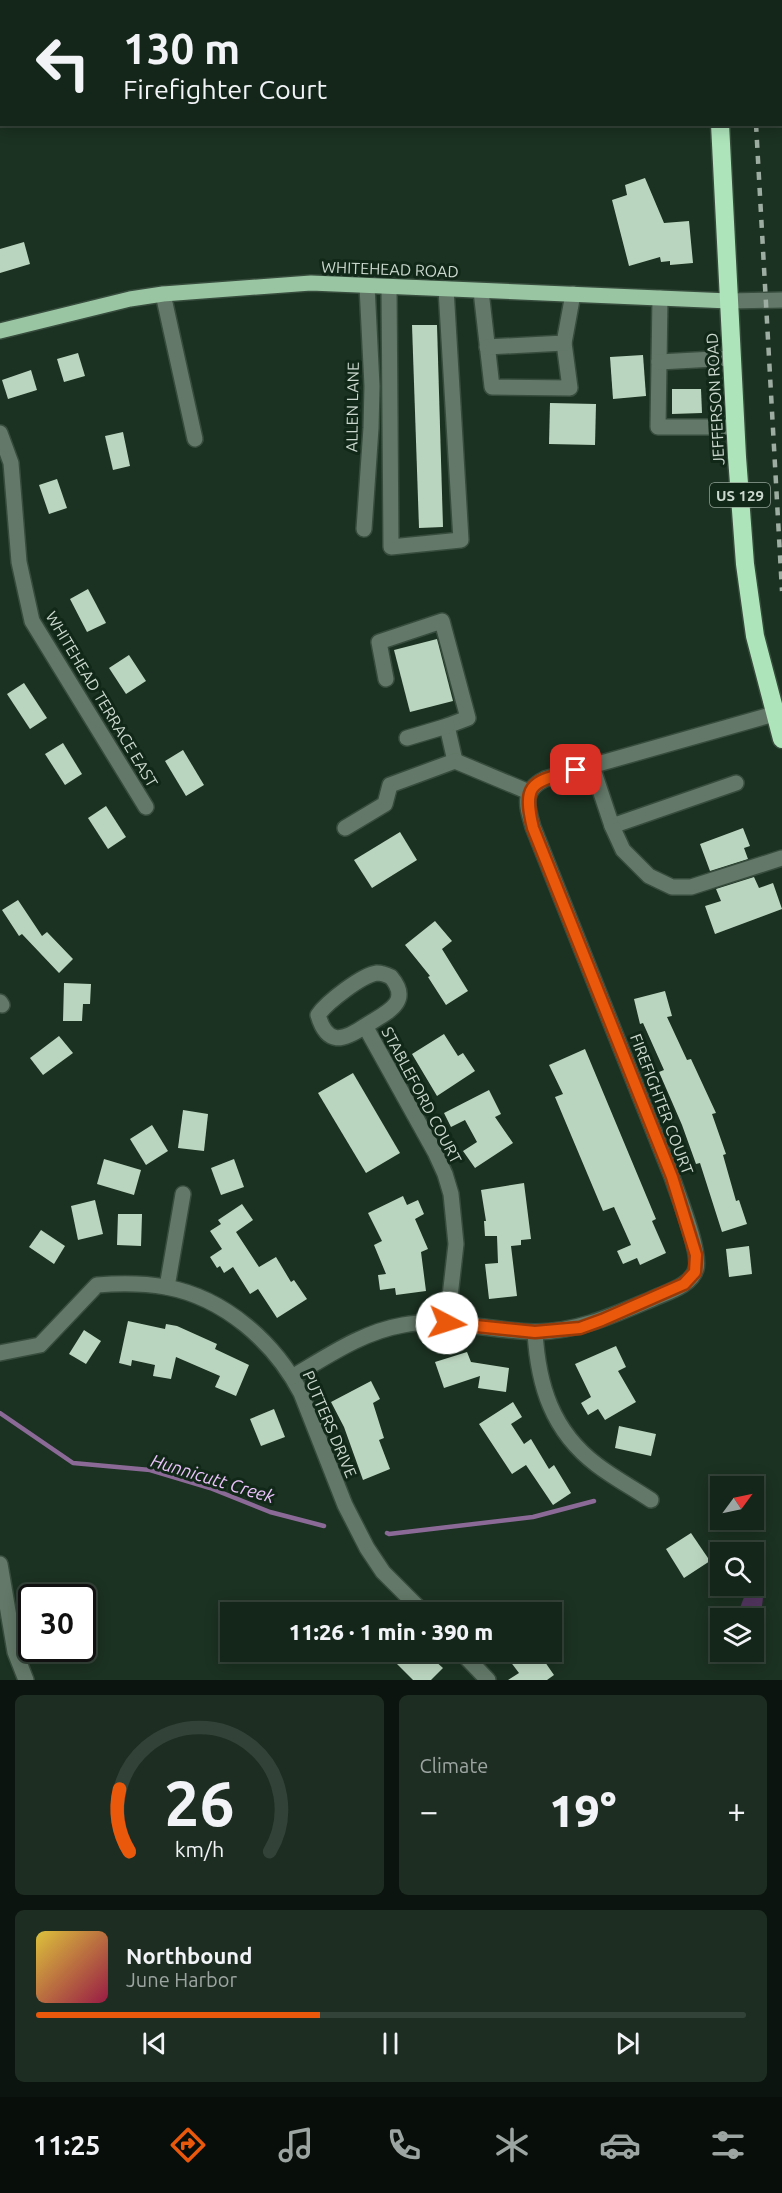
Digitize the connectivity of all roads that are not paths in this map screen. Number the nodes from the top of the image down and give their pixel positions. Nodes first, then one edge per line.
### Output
1 (720, 126) edge
2 (367, 286) junction
3 (389, 287) junction
4 (446, 289) junction
5 (481, 291) junction
6 (163, 294) junction
7 (573, 294) junction
8 (660, 298) junction
9 (782, 300) edge
10 (729, 301) junction
11 (0, 331) edge
12 (564, 343) junction
13 (487, 347) junction
14 (732, 358) junction
15 (659, 362) junction
16 (735, 427) junction
17 (0, 433) edge
18 (195, 439) dead end
19 (364, 529) dead end
20 (386, 680) dead end
21 (774, 714) junction
22 (447, 726) junction
23 (407, 738) dead end
24 (782, 739) edge
25 (455, 761) junction
26 (592, 765) junction
27 (736, 783) dead end
28 (529, 792) junction
29 (146, 807) dead end
30 (612, 826) junction
31 (345, 828) dead end
32 (782, 858) edge
33 (365, 1026) junction
34 (183, 1194) dead end
35 (167, 1287) junction
36 (447, 1323) junction
37 (535, 1332) junction
38 (0, 1353) edge
39 (292, 1377) junction
40 (651, 1500) dead end
41 (0, 1564) edge
42 (413, 1602) edge
43 (471, 1662) edge
44 (26, 1680) edge
45 (488, 1680) edge

1 - 10 highway, JEFFERSON ROAD / US 129
2 - 3 main road, WHITEHEAD ROAD
2 - 6 main road, WHITEHEAD ROAD
2 - 19 street, ALLEN LANE
3 - 4 main road, WHITEHEAD ROAD
3 - 4 street
4 - 5 main road, WHITEHEAD ROAD
5 - 7 main road, WHITEHEAD ROAD
5 - 13 street
6 - 11 main road, WHITEHEAD ROAD
6 - 18 street
7 - 8 main road, WHITEHEAD ROAD
7 - 12 street
8 - 10 main road, WHITEHEAD ROAD
8 - 15 street
9 - 10 street, WHITEHEAD ROAD
10 - 14 highway, JEFFERSON ROAD / US 129
12 - 13 street
12 - 13 street
14 - 15 street
14 - 16 highway, JEFFERSON ROAD / US 129
15 - 16 street
16 - 21 highway, JEFFERSON ROAD / US 129
17 - 29 street, WHITEHEAD TERRACE EAST
20 - 22 street
21 - 24 highway, JEFFERSON ROAD / US 129
21 - 26 street
22 - 23 street
22 - 25 street
25 - 28 street
25 - 31 street
26 - 28 street
26 - 30 street
27 - 30 street
28 - 37 street, FIREFIGHTER COURT
30 - 32 street
33 - 33 street, STABLEFORD COURT
33 - 36 street, STABLEFORD COURT
34 - 35 street
35 - 38 street, PUTTERS DRIVE
35 - 39 street, PUTTERS DRIVE
36 - 37 street, FIREFIGHTER COURT
36 - 39 street, FIREFIGHTER COURT
37 - 40 street
39 - 42 street, PUTTERS DRIVE
41 - 44 street
43 - 45 street

